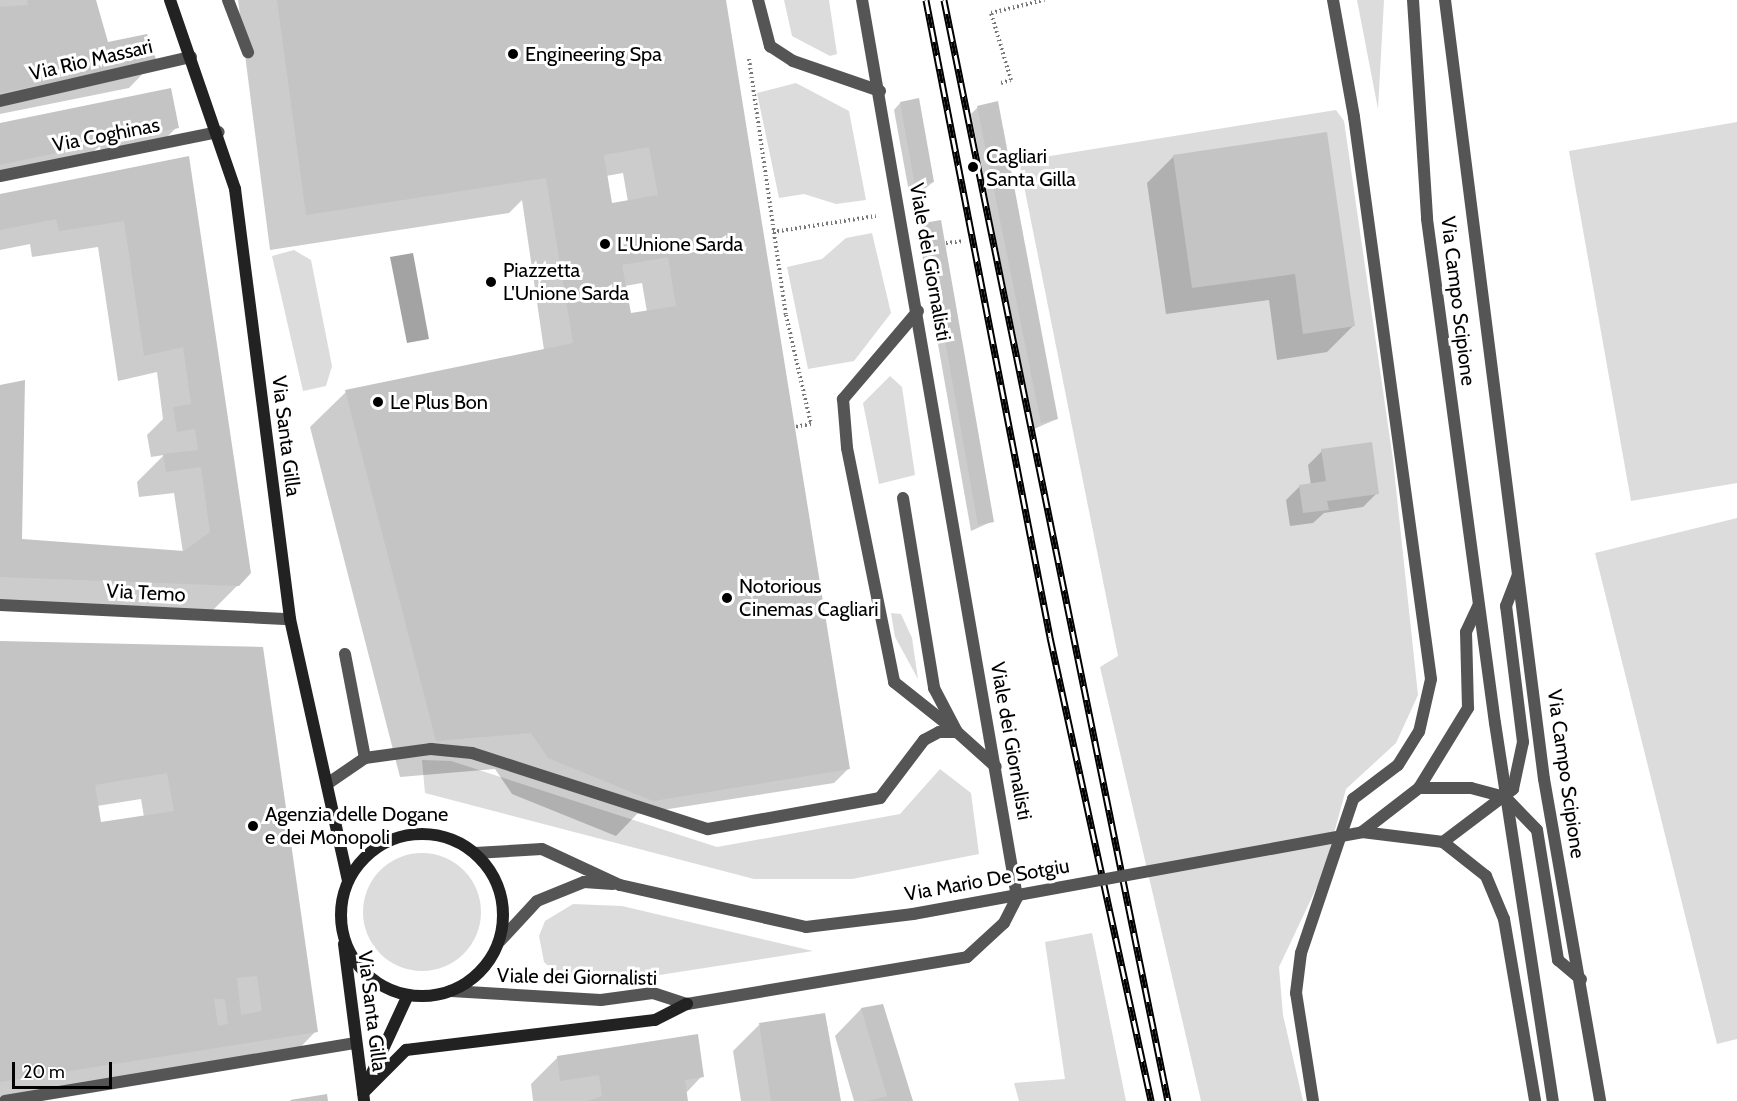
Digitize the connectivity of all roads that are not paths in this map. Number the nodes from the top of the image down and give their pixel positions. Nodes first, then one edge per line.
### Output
1 (170, 0) edge
2 (228, 0) edge
3 (758, 0) edge
4 (862, 0) edge
5 (1333, 0) edge
6 (1413, 0) edge
7 (1445, 0) edge
8 (248, 52) dead end
9 (191, 57) junction
10 (880, 91) junction
11 (0, 101) edge
12 (219, 132) junction
13 (0, 176) edge
14 (918, 311) junction
15 (903, 498) dead end
16 (1519, 574) junction
17 (0, 605) edge
18 (1478, 605) junction
19 (290, 619) junction
20 (345, 654) dead end
21 (957, 732) junction
22 (365, 758) junction
23 (996, 767) junction
24 (327, 784) junction
25 (1419, 788) junction
26 (1505, 797) junction
27 (1362, 832) junction
28 (1443, 842) junction
29 (475, 852) junction
30 (348, 881) junction
31 (620, 885) junction
32 (343, 934) junction
33 (500, 941) junction
34 (1581, 979) junction
35 (451, 991) junction
36 (408, 995) junction
37 (687, 1004) junction
38 (354, 1043) junction
39 (363, 1097) edge
40 (5, 1101) edge
41 (1313, 1101) edge
42 (1536, 1101) edge
43 (1553, 1101) edge
44 (1600, 1101) edge

1 - 9 street, Via Santa Gilla
2 - 8 street
3 - 10 street
4 - 10 street, Viale dei Giornalisti
5 - 41 street
6 - 18 street, Via Campo Scipione
7 - 16 street, Via Campo Scipione
9 - 11 street, Via Rio Massari
9 - 12 street, Via Santa Gilla
10 - 14 street, Viale dei Giornalisti
12 - 13 street, Via Coghinas
12 - 19 street, Via Santa Gilla
14 - 21 street
14 - 23 street, Viale dei Giornalisti
15 - 21 street
16 - 26 street, Via Campo Scipione
16 - 34 street, Via Campo Scipione
17 - 19 street, Via Temo
18 - 25 street
18 - 26 street, Via Campo Scipione
19 - 24 street, Via Santa Gilla
20 - 22 street
21 - 22 street
21 - 23 street
22 - 24 street
23 - 37 street, Viale dei Giornalisti
24 - 30 street, Via Santa Gilla
25 - 26 street
25 - 27 street, Via Mario De Sotgiu
26 - 28 street
26 - 34 street, Via Campo Scipione
26 - 43 street, Via Campo Scipione
27 - 28 street, Via Mario De Sotgiu
27 - 31 street, Via Mario De Sotgiu, bridge
28 - 42 street
29 - 30 street, Via Santa Gilla
29 - 31 street, Via Mario De Sotgiu
29 - 33 street
30 - 32 street, Via Santa Gilla
31 - 33 street, Via Mario De Sotgiu
32 - 36 street, Via Santa Gilla
32 - 38 street, Via Santa Gilla
33 - 35 street
34 - 44 street, Via Campo Scipione
35 - 36 street, Via Santa Gilla
35 - 37 street, Viale dei Giornalisti
36 - 39 street, Via Santa Gilla
37 - 39 street
38 - 39 street, Via Santa Gilla
38 - 40 street

